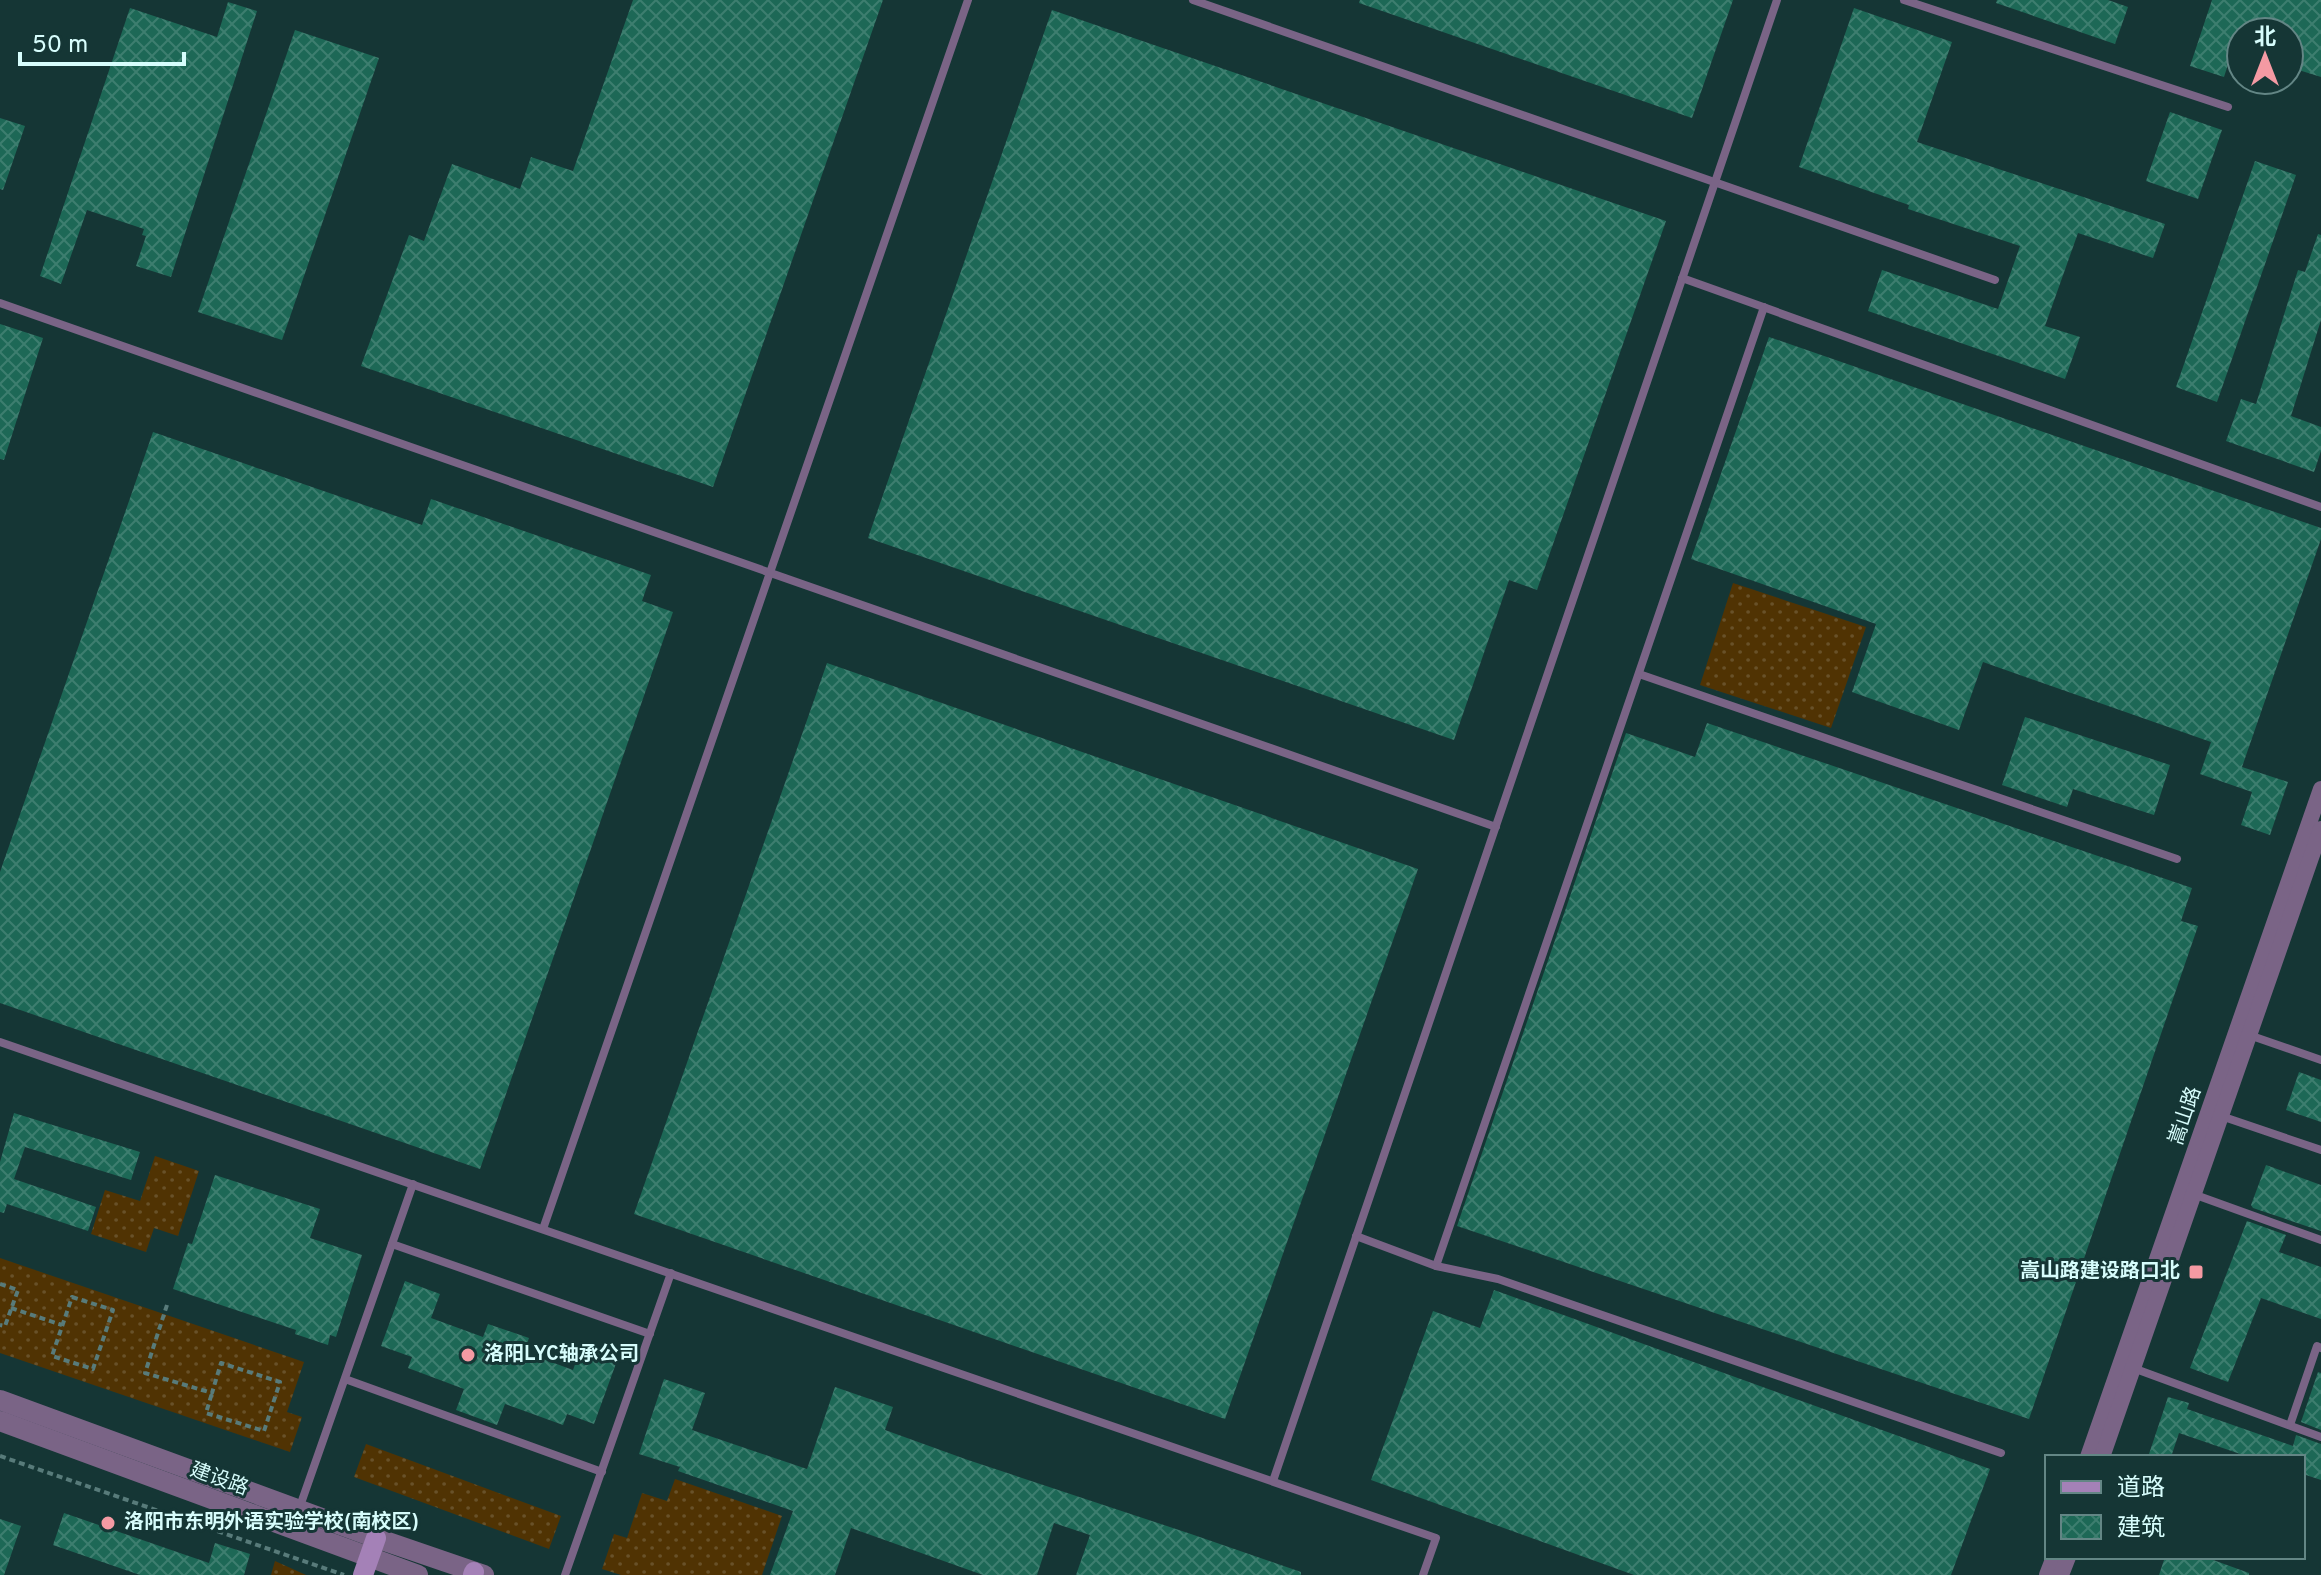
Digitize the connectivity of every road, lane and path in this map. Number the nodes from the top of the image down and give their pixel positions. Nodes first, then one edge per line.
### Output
1 (968, 0) edge
2 (1193, 0) edge
3 (1777, 0) edge
4 (1904, 0) edge
5 (2228, 107) dead end
6 (1715, 182) junction
7 (1682, 278) junction
8 (1995, 280) dead end
9 (0, 303) edge
10 (1764, 307) junction
11 (2321, 507) edge
12 (770, 573) junction
13 (1639, 674) junction
14 (2321, 789) edge
15 (1496, 827) junction
16 (2321, 829) edge
17 (2177, 859) dead end
18 (2243, 1033) junction
19 (0, 1042) edge
20 (2321, 1060) edge
21 (2215, 1114) junction
22 (2321, 1150) edge
23 (413, 1184) junction
24 (2188, 1192) junction
25 (543, 1229) junction
26 (1356, 1236) junction
27 (2321, 1240) edge
28 (392, 1244) junction
29 (1436, 1266) junction
30 (671, 1273) junction
31 (0, 1284) edge
32 (167, 1305) dead end
33 (11, 1308) junction
34 (0, 1325) edge
35 (63, 1325) junction
36 (650, 1334) junction
37 (2321, 1348) edge
38 (2127, 1366) junction
39 (345, 1379) junction
40 (212, 1393) junction
41 (0, 1400) edge
42 (0, 1421) edge
43 (2290, 1425) junction
44 (2321, 1437) edge
45 (2001, 1453) dead end
46 (2089, 1455) edge
47 (2103, 1455) edge
48 (0, 1456) edge
49 (602, 1472) junction
50 (1273, 1481) junction
51 (295, 1519) junction
52 (370, 1557) edge
53 (477, 1574) edge
54 (344, 1575) edge
55 (418, 1575) edge
56 (565, 1575) edge
57 (1423, 1575) edge

1 - 12 lane
2 - 6 lane
3 - 6 lane
4 - 5 lane
6 - 7 lane
6 - 8 lane
7 - 10 lane
7 - 15 lane
9 - 12 lane
10 - 11 lane
10 - 13 lane
12 - 15 lane
12 - 25 lane
13 - 17 lane
13 - 29 lane
14 - 18 street, 嵩山路
15 - 26 lane
16 - 18 street, 嵩山路
18 - 20 lane
18 - 21 street, 嵩山路
19 - 23 lane
21 - 22 lane
21 - 24 street, 嵩山路
23 - 25 lane
23 - 28 lane
24 - 27 lane
24 - 38 street, 嵩山路
25 - 30 lane
26 - 29 lane
26 - 50 lane
28 - 36 lane
28 - 39 lane
29 - 45 lane
30 - 36 lane
30 - 50 lane
31 - 33 path
32 - 40 path
33 - 34 path
33 - 35 path
35 - 35 path
36 - 49 lane
37 - 43 lane
38 - 43 lane
38 - 46 street, 嵩山路
38 - 47 street, 嵩山路
39 - 49 lane
39 - 51 lane
40 - 40 path
41 - 51 street, 建设路
42 - 51 street, 建设路
43 - 44 lane
48 - 54 path
49 - 56 lane
50 - 57 lane
51 - 52 street, 建设路
52 - 53 street, 建设路
52 - 55 street, 建设路

